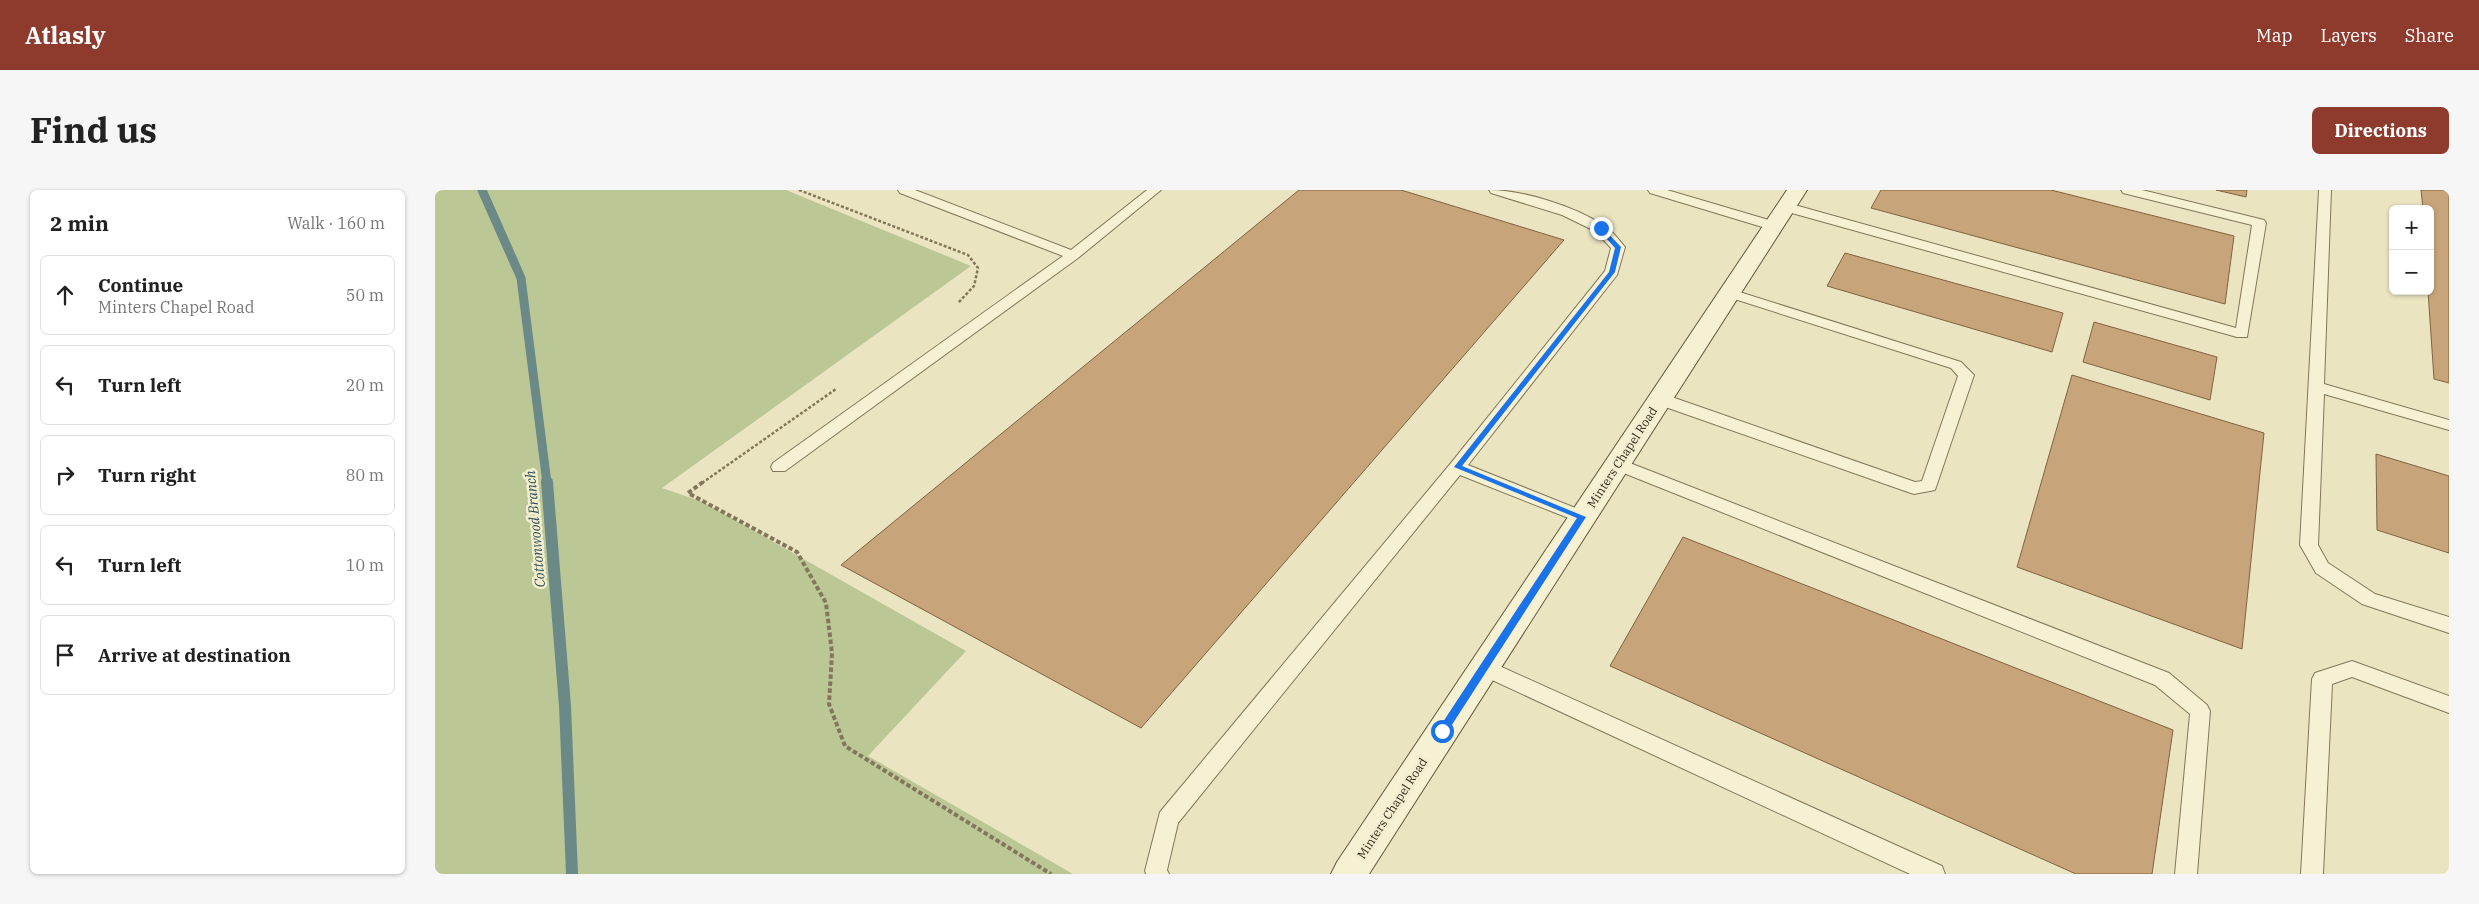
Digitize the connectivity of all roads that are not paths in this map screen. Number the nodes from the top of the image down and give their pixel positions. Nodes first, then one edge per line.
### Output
1 (904, 190) edge
2 (1155, 190) edge
3 (1495, 190) edge
4 (1654, 190) edge
5 (2127, 190) edge
6 (2325, 190) edge
7 (1786, 208) edge
8 (1073, 255) junction
9 (1730, 293) junction
10 (2316, 387) junction
11 (1660, 400) junction
12 (2449, 425) edge
13 (1617, 464) junction
14 (779, 467) dead end
15 (1457, 467) junction
16 (1582, 517) junction
17 (2449, 625) edge
18 (1484, 667) junction
19 (2449, 705) edge
20 (1158, 874) edge
21 (1349, 874) edge
22 (1934, 874) edge
23 (2186, 874) edge
24 (2311, 874) edge

1 - 8 lane
2 - 8 lane
3 - 15 lane
4 - 7 lane
5 - 7 lane
6 - 10 lane
7 - 9 street, Minters Chapel Road
8 - 14 lane
9 - 11 street, Minters Chapel Road
9 - 11 lane
10 - 12 lane
10 - 17 lane
11 - 13 street, Minters Chapel Road
13 - 16 street, Minters Chapel Road
13 - 23 lane
15 - 16 lane
15 - 20 lane
16 - 18 street, Minters Chapel Road
18 - 21 street, Minters Chapel Road
18 - 22 lane
19 - 24 lane

